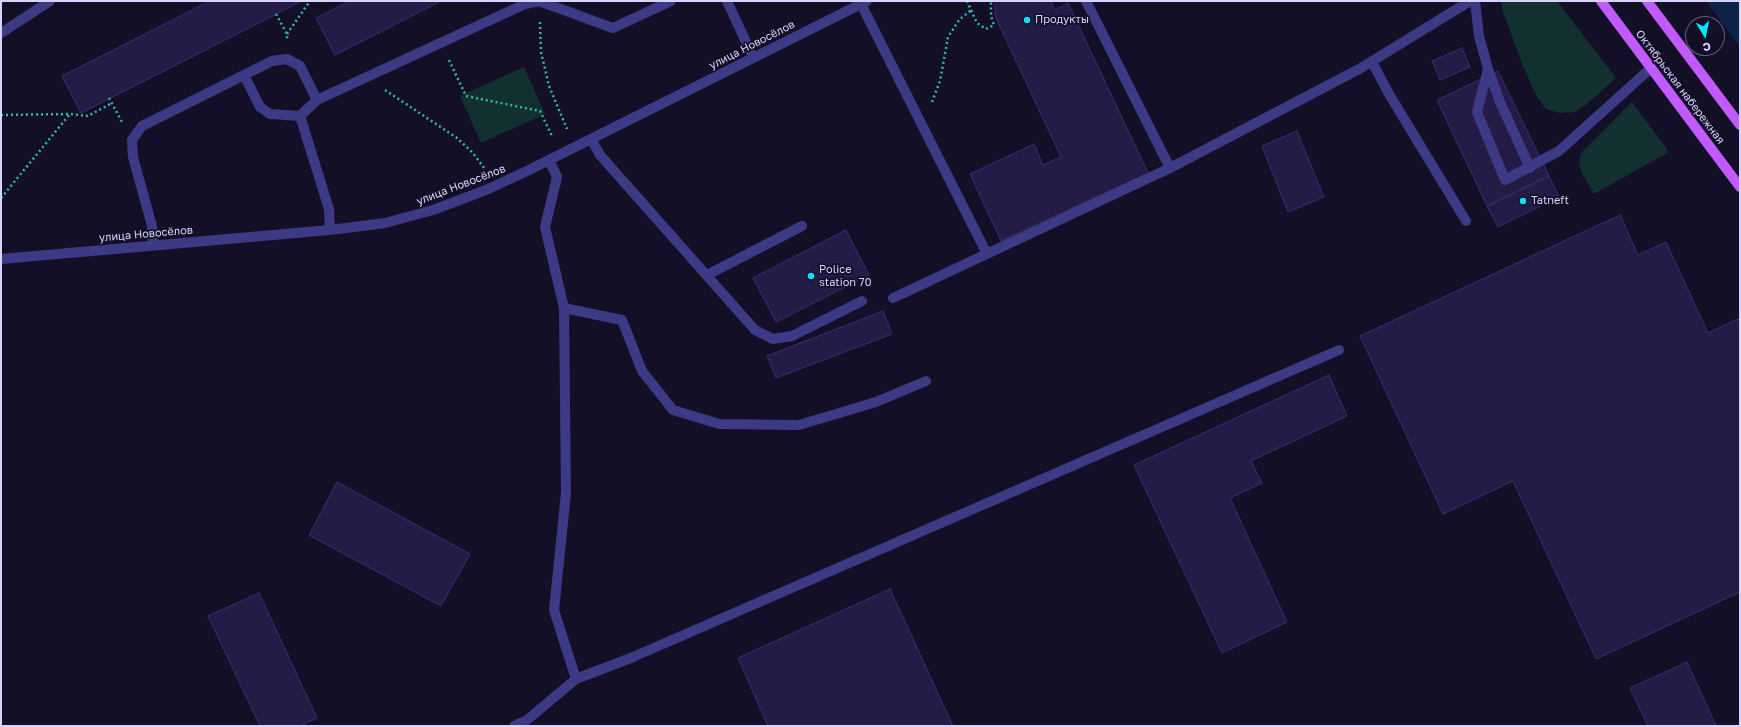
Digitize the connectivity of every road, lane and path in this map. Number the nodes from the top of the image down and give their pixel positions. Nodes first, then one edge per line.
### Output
1 (50, 1) edge
2 (310, 1) edge
3 (539, 1) edge
4 (670, 1) edge
5 (727, 1) edge
6 (967, 1) edge
7 (991, 1) edge
8 (1086, 1) edge
9 (1470, 1) edge
10 (1475, 1) edge
11 (1601, 1) edge
12 (1647, 1) edge
13 (864, 3) edge
14 (971, 10) junction
15 (276, 14) dead end
16 (1, 33) edge
17 (286, 34) junction
18 (442, 42) junction
19 (753, 57) junction
20 (287, 59) junction
21 (1372, 62) junction
22 (1651, 68) junction
23 (1488, 69) junction
24 (244, 75) junction
25 (366, 77) junction
26 (110, 98) dead end
27 (317, 100) junction
28 (112, 103) junction
29 (70, 114) junction
30 (1, 115) edge
31 (300, 116) junction
32 (1740, 125) edge
33 (923, 127) junction
34 (567, 129) dead end
35 (552, 136) dead end
36 (591, 139) junction
37 (132, 140) junction
38 (549, 160) junction
39 (1170, 168) junction
40 (1530, 168) junction
41 (485, 169) dead end
42 (1740, 187) edge
43 (1, 198) edge
44 (1466, 221) dead end
45 (802, 226) dead end
46 (330, 230) junction
47 (153, 245) junction
48 (987, 254) junction
49 (1, 259) edge
50 (706, 275) junction
51 (893, 298) dead end
52 (862, 301) dead end
53 (564, 308) junction
54 (1339, 350) dead end
55 (926, 381) dead end
56 (576, 679) junction
57 (514, 726) edge

1 - 16 street
2 - 17 path
3 - 4 street
3 - 18 street
3 - 34 path
5 - 19 street
6 - 14 path
7 - 14 path
8 - 39 street
9 - 21 street
10 - 23 street
11 - 22 main road, Октябрьская набережная
12 - 32 main road
13 - 19 street, улица Новосёлов
13 - 33 street
14 - 33 path
15 - 17 path
17 - 20 path
18 - 25 street
18 - 35 path
19 - 36 street, улица Новосёлов
20 - 24 street
20 - 27 street
21 - 39 street
21 - 44 street
22 - 40 street
22 - 42 main road, Октябрьская набережная
23 - 40 street
23 - 40 street
24 - 31 street
24 - 37 street
25 - 27 street
25 - 41 path
26 - 28 path
27 - 31 street
28 - 29 path
28 - 37 path
29 - 30 path
29 - 43 path
31 - 46 street
33 - 48 street
36 - 38 street, улица Новосёлов
36 - 50 street
37 - 47 street
38 - 46 street, улица Новосёлов
38 - 53 street
39 - 48 street
45 - 50 street
46 - 47 street, улица Новосёлов
47 - 49 street, улица Новосёлов
48 - 51 street
50 - 52 street
53 - 55 street
53 - 56 street
54 - 56 street
56 - 57 street

